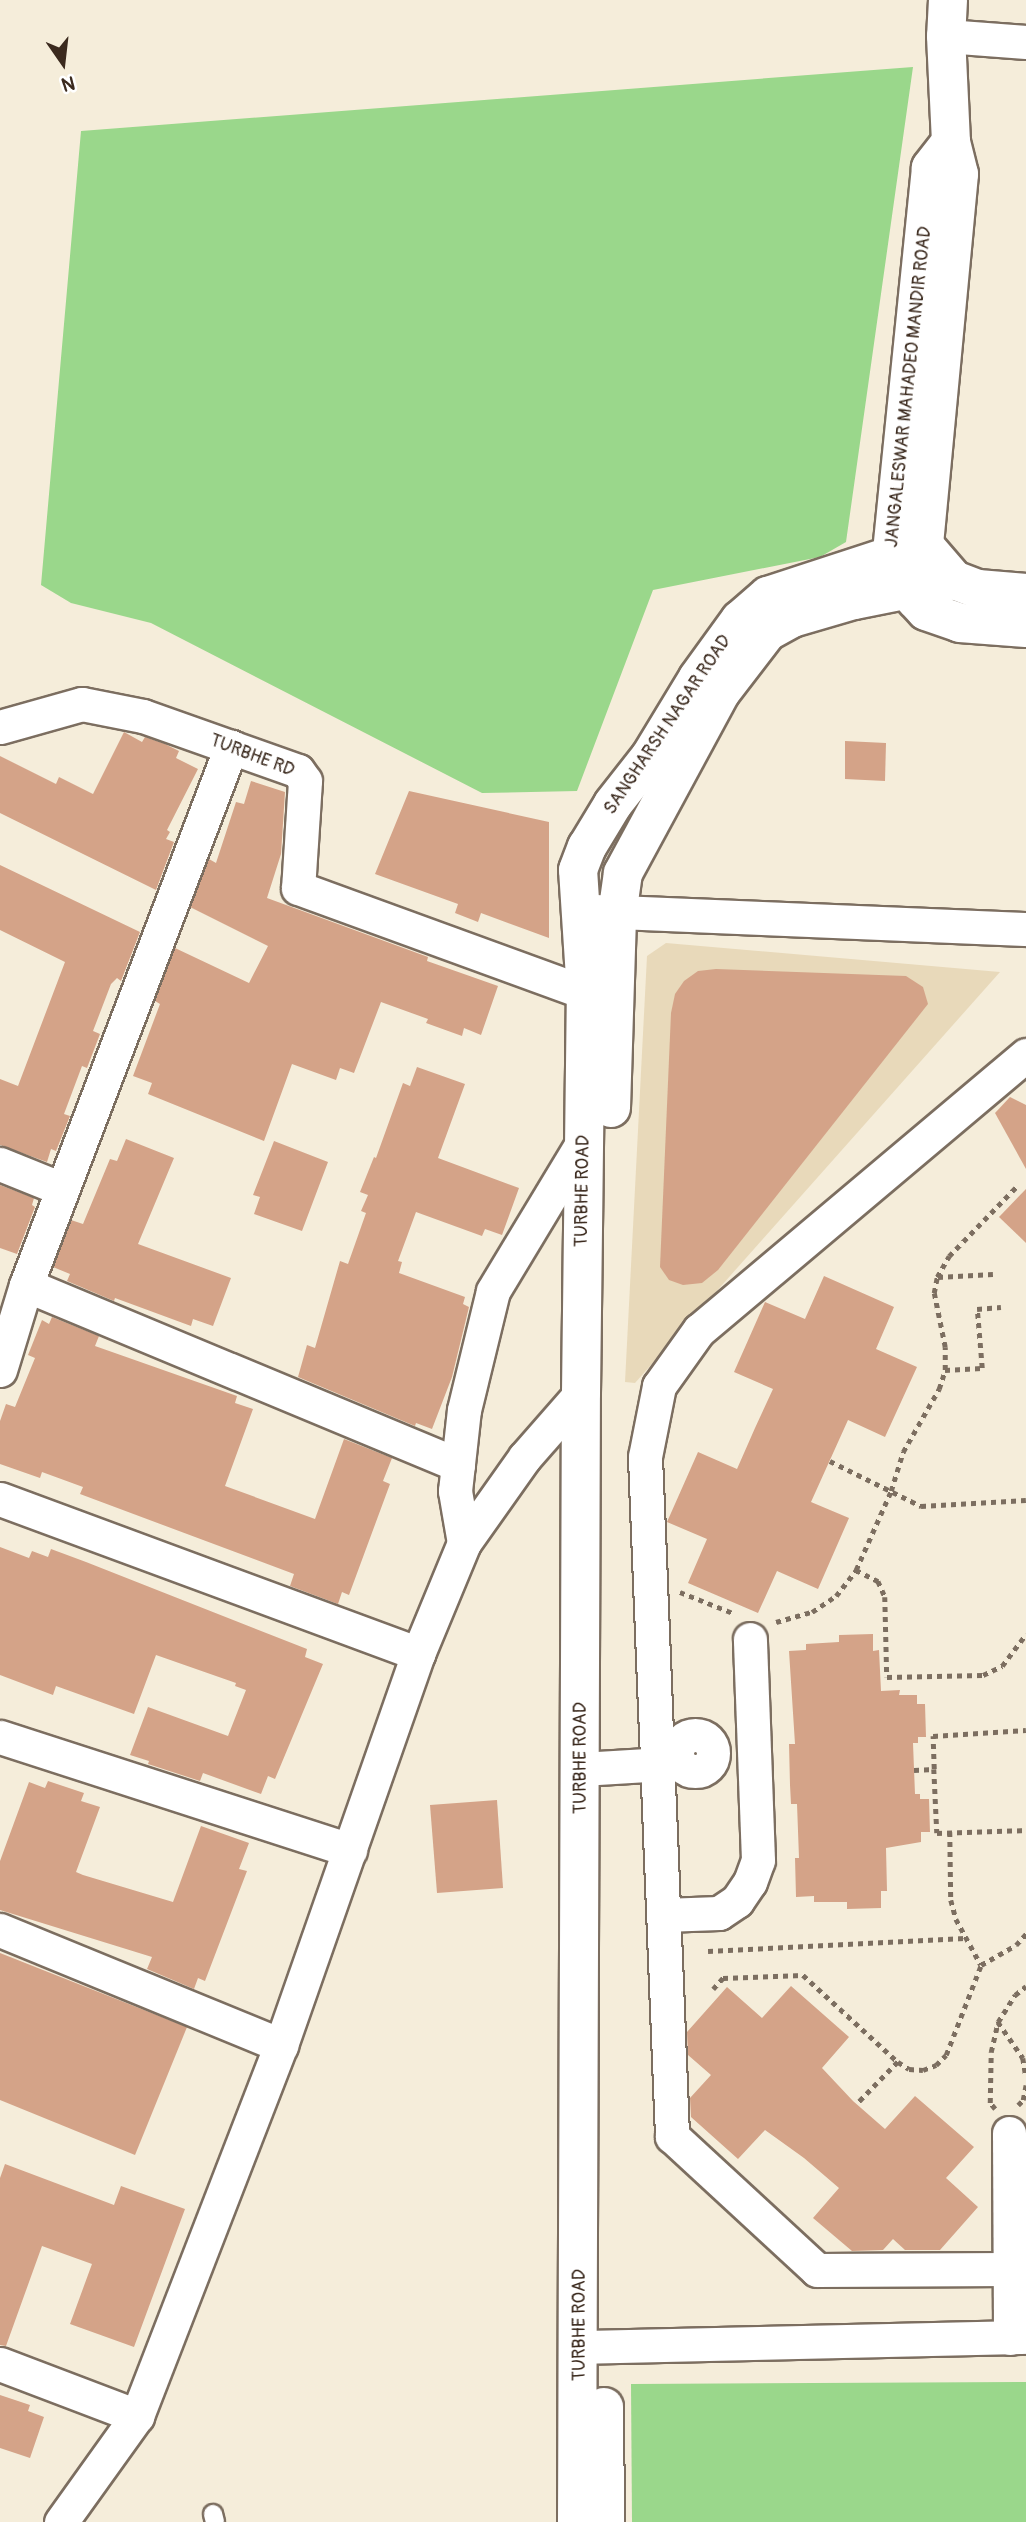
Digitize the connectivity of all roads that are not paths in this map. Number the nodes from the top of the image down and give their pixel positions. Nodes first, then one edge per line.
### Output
1 (947, 18) edge
2 (1026, 42) edge
3 (908, 550) junction
4 (954, 580) junction
5 (909, 589) junction
6 (1026, 593) edge
7 (1026, 628) edge
8 (0, 727) edge
9 (231, 747) junction
10 (599, 912) junction
11 (1026, 929) edge
12 (586, 993) junction
13 (1026, 1055) edge
14 (584, 1140) junction
15 (0, 1164) edge
16 (62, 1189) junction
17 (26, 1285) junction
18 (0, 1370) edge
19 (581, 1393) junction
20 (458, 1465) junction
21 (0, 1499) edge
22 (464, 1543) junction
23 (752, 1625) road end
24 (418, 1654) junction
25 (0, 1737) edge
26 (668, 1755) junction
27 (594, 1757) junction
28 (350, 1850) junction
29 (663, 1915) junction
30 (0, 1930) edge
31 (281, 2045) junction
32 (1009, 2118) road end
33 (1018, 2258) edge
34 (1018, 2338) edge
35 (591, 2346) junction
36 (0, 2364) edge
37 (137, 2416) junction
38 (61, 2522) edge
39 (577, 2522) edge
40 (605, 2522) edge

1 - 2 street
1 - 3 street, JANGALESWAR MAHADEO MANDIR ROAD
3 - 4 street, JANGALESWAR MAHADEO MANDIR ROAD
3 - 5 street, JANGALESWAR MAHADEO MANDIR ROAD
3 - 10 street, SANGHARSH NAGAR ROAD
4 - 5 street
4 - 6 street
5 - 7 street, JANGALESWAR MAHADEO MANDIR ROAD
5 - 10 street
8 - 9 street, TURBHE RD
9 - 12 street, TURBHE RD
9 - 16 street
10 - 11 street
10 - 12 street, SANGHARSH NAGAR ROAD
10 - 27 street
12 - 14 street, TURBHE ROAD
13 - 26 street
14 - 19 street, TURBHE ROAD
14 - 20 street
15 - 16 street
16 - 17 street
17 - 18 street
17 - 20 street
19 - 22 street
19 - 27 street, TURBHE ROAD
20 - 22 street
21 - 24 street
22 - 24 street
23 - 29 street
24 - 28 street
25 - 28 street
26 - 27 street
26 - 29 street
27 - 35 street, TURBHE ROAD
28 - 31 street
29 - 33 street
30 - 31 street
31 - 37 street
32 - 33 street
33 - 34 street
34 - 35 street
35 - 39 street, TURBHE ROAD
35 - 40 street
36 - 37 street
37 - 38 street

